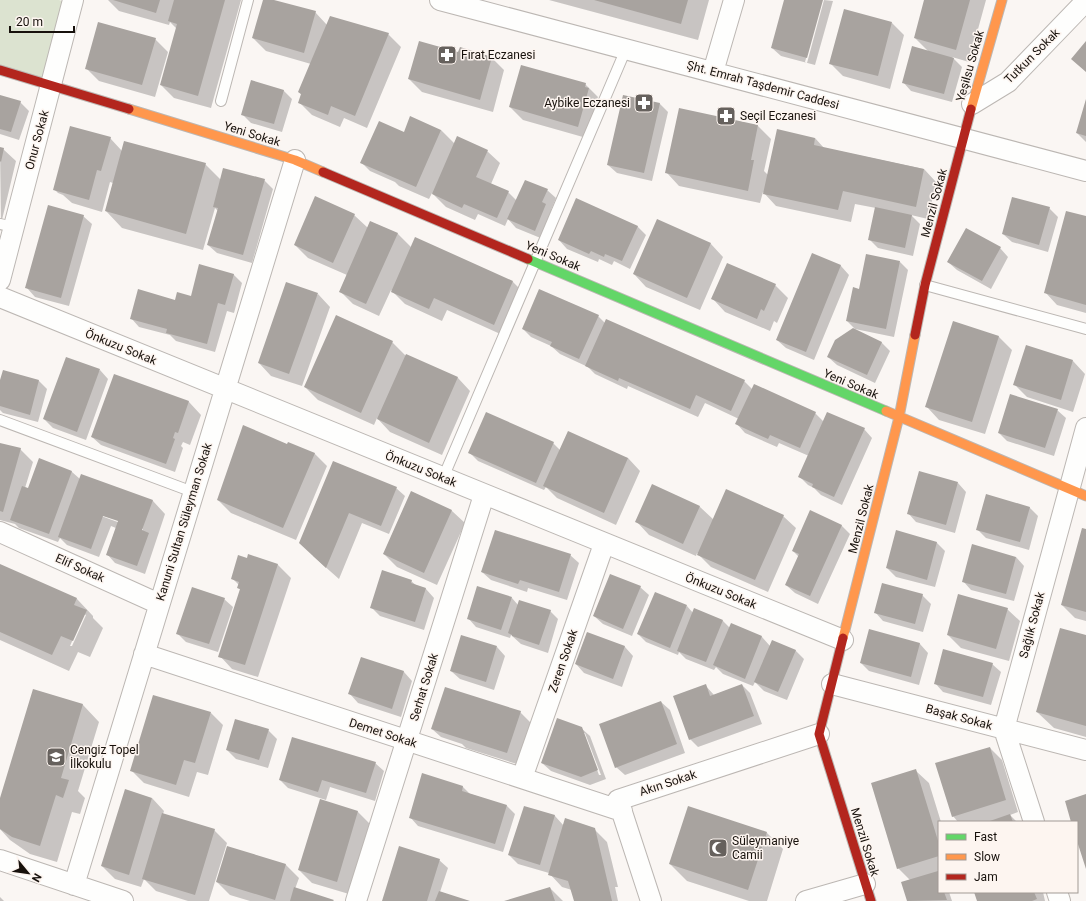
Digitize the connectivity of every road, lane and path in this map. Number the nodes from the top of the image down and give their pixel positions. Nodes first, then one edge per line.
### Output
1 (73, 0) edge
2 (248, 0) edge
3 (440, 0) edge
4 (734, 0) edge
5 (1002, 0) edge
6 (1086, 1) edge
7 (477, 5) edge
8 (626, 49) junction
9 (0, 70) edge
10 (713, 72) junction
11 (51, 86) junction
12 (220, 101) dead end
13 (972, 104) junction
14 (963, 138) junction
15 (295, 160) junction
16 (1086, 171) edge
17 (7, 226) edge
18 (535, 262) junction
19 (0, 280) edge
20 (925, 285) junction
21 (0, 297) edge
22 (1086, 329) edge
23 (225, 389) junction
24 (900, 417) junction
25 (0, 420) edge
26 (1086, 428) edge
27 (443, 478) junction
28 (194, 492) junction
29 (1078, 492) edge
30 (484, 495) junction
31 (0, 532) edge
32 (604, 544) junction
33 (159, 604) junction
34 (843, 640) junction
35 (144, 654) junction
36 (832, 684) junction
37 (1004, 729) junction
38 (819, 734) junction
39 (407, 740) junction
40 (1086, 750) edge
41 (522, 778) junction
42 (622, 811) junction
43 (1034, 821) edge
44 (0, 860) edge
45 (74, 885) junction
46 (868, 893) edge
47 (123, 901) edge
48 (356, 901) edge
49 (651, 901) edge
50 (806, 901) edge

1 - 11 street, Onur Sokak
2 - 12 lane
3 - 7 street, Şht. Emrah Taşdemir Caddesi
4 - 10 street
5 - 13 street, Yeşilsu Sokak
6 - 13 street, Tutkun Sokak
7 - 8 street, Şht. Emrah Taşdemir Caddesi
8 - 10 street, Şht. Emrah Taşdemir Caddesi
8 - 18 lane
9 - 11 street, Yeni Sokak
10 - 14 street, Şht. Emrah Taşdemir Caddesi
11 - 15 street, Yeni Sokak
11 - 17 street, Onur Sokak
13 - 14 street, Yeşilsu Sokak
14 - 16 street, Şht. Emrah Taşdemir Caddesi
14 - 20 street, Menzil Sokak
15 - 18 street, Yeni Sokak
15 - 23 street, Kanuni Sultan Süleyman Sokak
17 - 19 street, Onur Sokak
18 - 24 street, Yeni Sokak
18 - 27 lane
20 - 22 lane
20 - 24 street, Menzil Sokak
21 - 23 street, Önkuzu Sokak
23 - 27 street, Önkuzu Sokak
23 - 28 street, Kanuni Sultan Süleyman Sokak
24 - 29 street, Yeni Sokak
24 - 34 street, Menzil Sokak
25 - 28 lane
26 - 29 street, Sağlık Sokak
27 - 30 street, Önkuzu Sokak
28 - 33 street, Kanuni Sultan Süleyman Sokak
29 - 37 street, Sağlık Sokak
30 - 32 street, Önkuzu Sokak
30 - 39 street, Serhat Sokak
31 - 33 street, Elif Sokak
32 - 34 street, Önkuzu Sokak
32 - 41 street, Zeren Sokak
33 - 35 street, Kanuni Sultan Süleyman Sokak
34 - 36 street, Menzil Sokak
35 - 39 street, Demet Sokak
35 - 45 street, Kanuni Sultan Süleyman Sokak
36 - 37 street, Başak Sokak
36 - 38 street, Menzil Sokak
37 - 40 street, Başak Sokak
37 - 43 street
38 - 42 street, Akın Sokak
38 - 46 street, Menzil Sokak
39 - 41 street, Demet Sokak
39 - 48 street, Serhat Sokak
41 - 42 street, Demet Sokak
42 - 49 street
44 - 45 street
45 - 47 street
46 - 50 street

